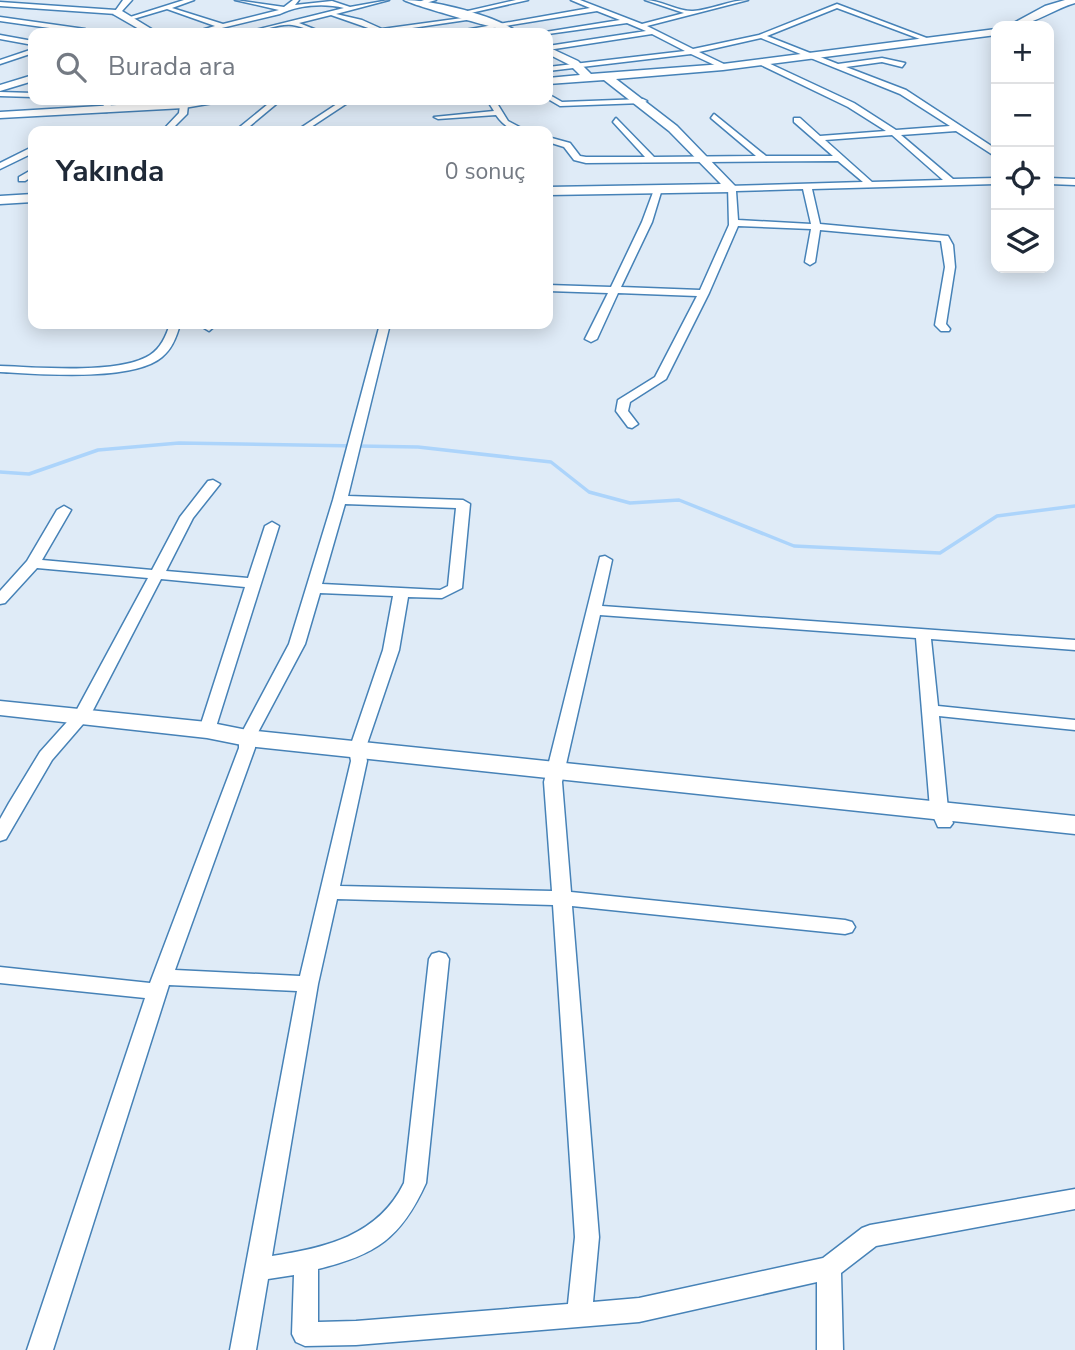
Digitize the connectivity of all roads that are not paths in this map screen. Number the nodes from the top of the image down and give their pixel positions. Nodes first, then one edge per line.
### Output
1 (12, 0) edge
2 (128, 0) edge
3 (191, 0) edge
4 (238, 0) edge
5 (296, 0) edge
6 (386, 0) edge
7 (408, 0) edge
8 (433, 0) edge
9 (525, 0) edge
10 (574, 0) edge
11 (597, 0) edge
12 (648, 0) edge
13 (745, 0) edge
14 (1074, 0) edge
15 (586, 1) edge
16 (419, 3) junction
17 (2, 4) edge
18 (353, 8) junction
19 (170, 9) junction
20 (288, 9) junction
21 (599, 9) junction
22 (116, 12) junction
23 (459, 13) junction
24 (690, 13) junction
25 (328, 14) junction
26 (130, 18) junction
27 (477, 18) junction
28 (0, 19) edge
29 (626, 20) junction
30 (103, 21) dead end
31 (1023, 21) edge
32 (292, 23) junction
33 (94, 26) dead end
34 (222, 26) junction
35 (641, 26) junction
36 (498, 27) junction
37 (57, 28) edge
38 (90, 28) edge
39 (145, 28) edge
40 (214, 28) edge
41 (269, 28) edge
42 (306, 28) edge
43 (376, 28) edge
44 (405, 28) edge
45 (490, 28) edge
46 (553, 31) edge
47 (654, 32) junction
48 (991, 33) edge
49 (761, 36) junction
50 (0, 37) edge
51 (930, 41) junction
52 (28, 42) edge
53 (890, 46) junction
54 (553, 48) edge
55 (687, 50) junction
56 (553, 52) edge
57 (28, 53) edge
58 (811, 55) junction
59 (1, 61) edge
60 (764, 63) junction
61 (576, 64) junction
62 (902, 65) junction
63 (839, 66) junction
64 (723, 67) junction
65 (553, 68) edge
66 (889, 68) dead end
67 (607, 77) junction
68 (589, 78) junction
69 (28, 80) edge
70 (553, 81) edge
71 (0, 88) edge
72 (0, 94) edge
73 (28, 95) edge
74 (553, 99) edge
75 (643, 101) junction
76 (107, 105) edge
77 (184, 105) joint
78 (271, 105) edge
79 (340, 105) edge
80 (493, 105) edge
81 (497, 113) junction
82 (0, 115) edge
83 (714, 116) dead end
84 (438, 117) dead end
85 (616, 120) dead end
86 (797, 120) dead end
87 (171, 126) edge
88 (245, 126) edge
89 (308, 126) edge
90 (512, 126) edge
91 (958, 128) junction
92 (893, 132) junction
93 (820, 138) junction
94 (553, 141) edge
95 (991, 150) edge
96 (0, 151) edge
97 (28, 153) edge
98 (28, 154) edge
99 (651, 158) junction
100 (842, 158) junction
101 (704, 159) junction
102 (764, 159) junction
103 (0, 166) edge
104 (28, 175) edge
105 (22, 179) dead end
106 (950, 181) junction
107 (991, 181) edge
108 (1054, 181) edge
109 (868, 182) junction
110 (1075, 182) edge
111 (807, 185) junction
112 (731, 188) junction
113 (658, 189) junction
114 (553, 191) edge
115 (28, 198) edge
116 (0, 200) edge
117 (733, 223) junction
118 (816, 227) junction
119 (810, 262) dead end
120 (553, 288) edge
121 (613, 288) junction
122 (704, 293) junction
123 (173, 329) edge
124 (384, 329) edge
125 (945, 330) dead end
126 (592, 339) dead end
127 (0, 369) edge
128 (632, 424) dead end
129 (213, 484) dead end
130 (340, 500) junction
131 (64, 510) dead end
132 (272, 526) dead end
133 (605, 560) dead end
134 (33, 563) junction
135 (157, 575) junction
136 (253, 583) junction
137 (315, 587) junction
138 (401, 592) junction
139 (0, 600) edge
140 (595, 611) junction
141 (923, 634) junction
142 (1075, 645) edge
143 (0, 708) edge
144 (932, 710) junction
145 (0, 721) edge
146 (74, 723) junction
147 (1075, 725) edge
148 (207, 730) junction
149 (247, 743) junction
150 (358, 756) junction
151 (554, 777) junction
152 (941, 816) junction
153 (1075, 825) edge
154 (1, 832) edge
155 (1075, 839) edge
156 (329, 892) junction
157 (562, 898) junction
158 (845, 927) dead end
159 (439, 959) dead end
160 (0, 975) edge
161 (308, 984) junction
162 (159, 985) junction
163 (1075, 1199) edge
164 (306, 1262) junction
165 (830, 1268) junction
166 (256, 1270) junction
167 (579, 1314) junction
168 (40, 1350) edge
169 (243, 1350) edge
170 (830, 1350) edge

1 - 17 street
2 - 22 street
3 - 19 street
4 - 20 street
5 - 20 street
6 - 18 street
7 - 16 street
8 - 16 street
9 - 23 street
10 - 15 street
11 - 15 street
12 - 24 street
13 - 24 street
14 - 31 street
15 - 21 street
16 - 23 street
17 - 22 street
18 - 20 street
18 - 25 street
19 - 26 street
19 - 34 street
20 - 34 street
21 - 29 street
21 - 36 street
22 - 26 street
22 - 30 street
23 - 27 street
24 - 35 street
25 - 32 street
25 - 43 street
26 - 39 street
27 - 36 street
27 - 44 street
28 - 37 street
29 - 35 street
29 - 46 street
32 - 41 street
32 - 42 street
33 - 38 street
34 - 40 street
35 - 47 street
36 - 45 street
47 - 54 street
47 - 55 street
48 - 51 street
49 - 51 street
49 - 55 street
49 - 58 street
50 - 52 street
51 - 53 street
53 - 58 street
53 - 62 street
55 - 61 street
55 - 64 street
56 - 61 street
57 - 59 street
58 - 60 street
58 - 63 street
60 - 64 street
60 - 92 street
61 - 65 street
61 - 68 street
62 - 63 street
62 - 66 street
63 - 91 street
64 - 67 street
67 - 68 street
67 - 75 street
68 - 70 street
69 - 71 street
72 - 73 street
74 - 75 street
75 - 101 street
76 - 77 street
76 - 82 street
77 - 87 street
78 - 88 street
79 - 89 street
80 - 81 street
81 - 84 street
81 - 90 street
83 - 102 street
85 - 99 street
86 - 93 street
91 - 92 street
91 - 95 street
92 - 93 street
92 - 106 street
93 - 100 street
94 - 99 street
96 - 97 street
98 - 103 street
99 - 101 street
100 - 102 street
100 - 109 street
101 - 102 street
101 - 112 street
104 - 105 street
106 - 107 street
106 - 109 street
108 - 110 street
109 - 111 street
111 - 112 street
111 - 118 street
112 - 113 street
112 - 117 street
113 - 114 street
113 - 121 street
115 - 116 street
117 - 118 street
117 - 122 street
118 - 119 street
118 - 125 street
120 - 121 street
121 - 122 street
121 - 126 street
122 - 128 street
123 - 127 street
124 - 130 street
129 - 135 street
130 - 137 street
130 - 138 street
131 - 134 street
132 - 136 street
133 - 140 street
134 - 135 street
134 - 139 street
135 - 136 street
135 - 146 street
136 - 148 street
137 - 138 street
137 - 149 street
138 - 150 street
140 - 141 street
140 - 151 street
141 - 142 street
141 - 144 street
143 - 146 street
144 - 147 street
144 - 152 street
145 - 146 street
146 - 148 street
146 - 149 street
146 - 154 street
148 - 149 street
149 - 150 street
149 - 162 street
150 - 151 street
150 - 156 street
151 - 152 street
151 - 157 street
152 - 153 street
152 - 155 street
156 - 157 street
156 - 161 street
157 - 158 street
157 - 167 street
159 - 164 street
160 - 162 street
161 - 162 street
161 - 166 street
162 - 168 street
163 - 165 street
164 - 166 street
164 - 167 street
165 - 167 street
165 - 170 street
166 - 169 street

